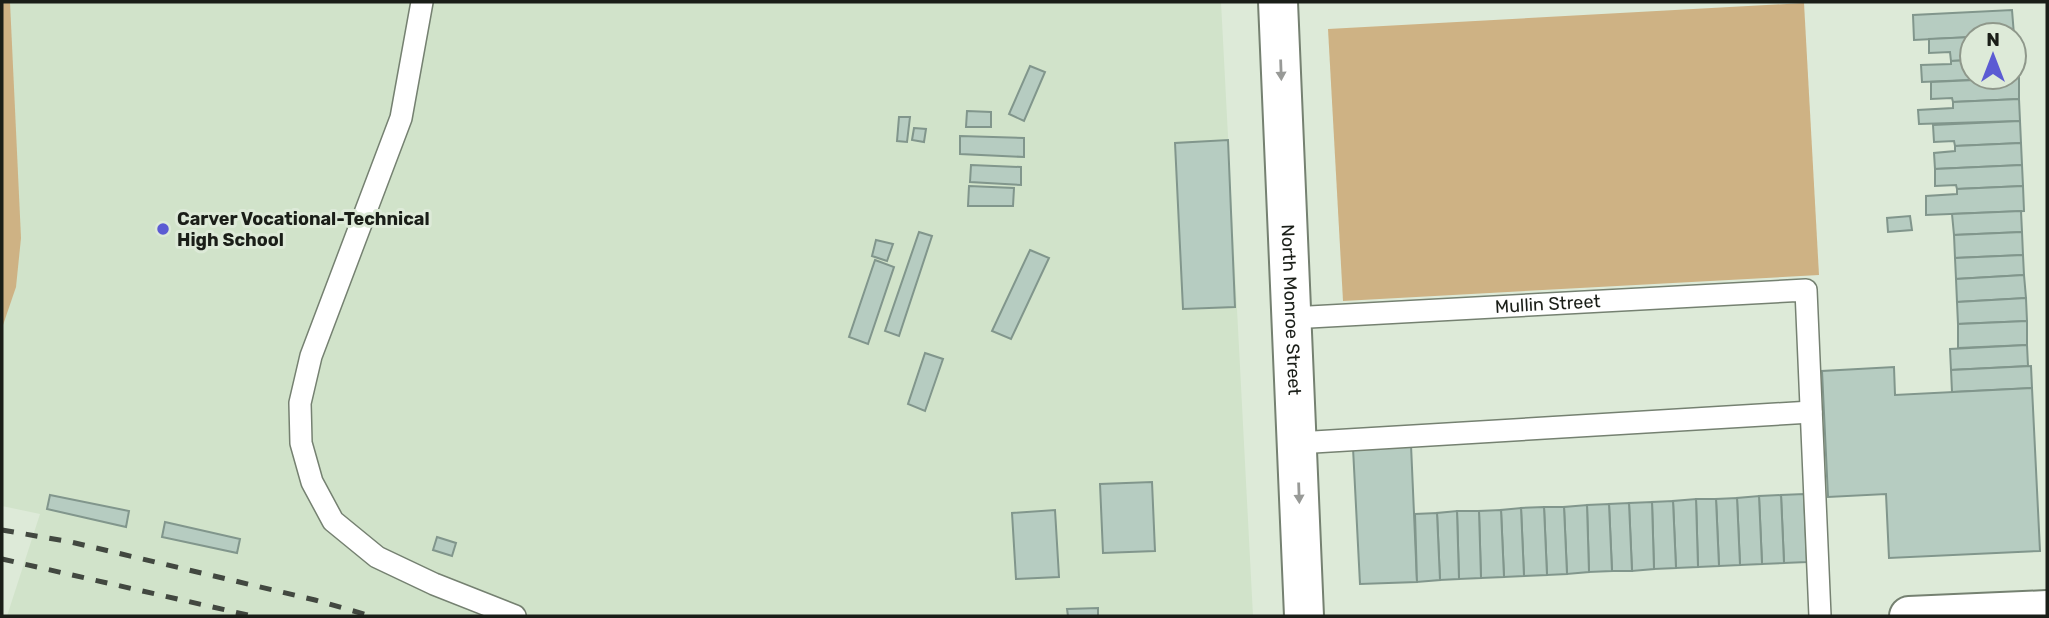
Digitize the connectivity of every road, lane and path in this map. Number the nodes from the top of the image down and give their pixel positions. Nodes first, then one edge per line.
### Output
1 (422, 2) edge
2 (1278, 2) edge
3 (1291, 318) junction
4 (1811, 412) junction
5 (1297, 443) junction
6 (2047, 610) edge
7 (515, 616) edge
8 (1304, 616) edge
9 (1820, 616) edge
10 (1909, 616) edge

1 - 7 lane
2 -> 3 main road, North Monroe Street
3 - 4 lane, Mullin Street
3 - 5 main road, North Monroe Street
4 - 5 lane
4 - 9 lane
5 -> 8 main road, North Monroe Street
6 - 10 main road

